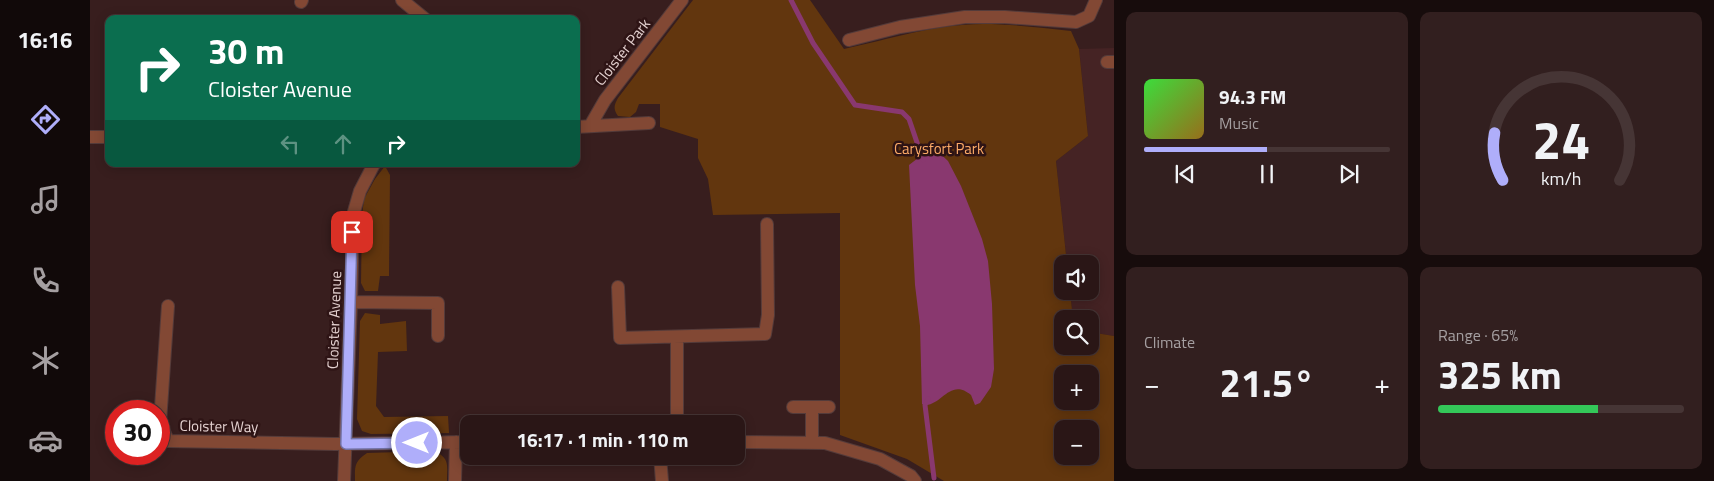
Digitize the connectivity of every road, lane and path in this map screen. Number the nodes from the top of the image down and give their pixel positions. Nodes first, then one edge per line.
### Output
1 (402, 0) edge
2 (682, 0) edge
3 (1096, 0) edge
4 (420, 15) edge
5 (849, 40) dead end
6 (649, 123) dead end
7 (590, 126) junction
8 (580, 127) edge
9 (90, 137) edge
10 (105, 137) edge
11 (372, 167) edge
12 (767, 224) dead end
13 (618, 287) dead end
14 (351, 302) junction
15 (168, 306) dead end
16 (438, 336) dead end
17 (677, 337) junction
18 (793, 407) dead end
19 (812, 407) junction
20 (828, 407) dead end
21 (677, 415) edge
22 (460, 442) edge
23 (745, 442) edge
24 (812, 442) junction
25 (346, 444) junction
26 (460, 452) edge
27 (661, 465) edge
28 (344, 481) edge
29 (454, 481) edge
30 (662, 481) edge
31 (915, 481) edge

1 - 4 street
2 - 7 street, Cloister Park
3 - 5 street
6 - 7 street
7 - 8 street
9 - 10 street
11 - 14 street, Cloister Avenue
12 - 17 street
13 - 17 street
14 - 16 street
14 - 25 street, Cloister Avenue
15 - 25 street, Cloister Way
17 - 21 street
18 - 19 street
19 - 20 street
19 - 24 street
22 - 25 street
23 - 24 street
24 - 31 street
25 - 28 street, Cloister Avenue
26 - 29 street
27 - 30 street

